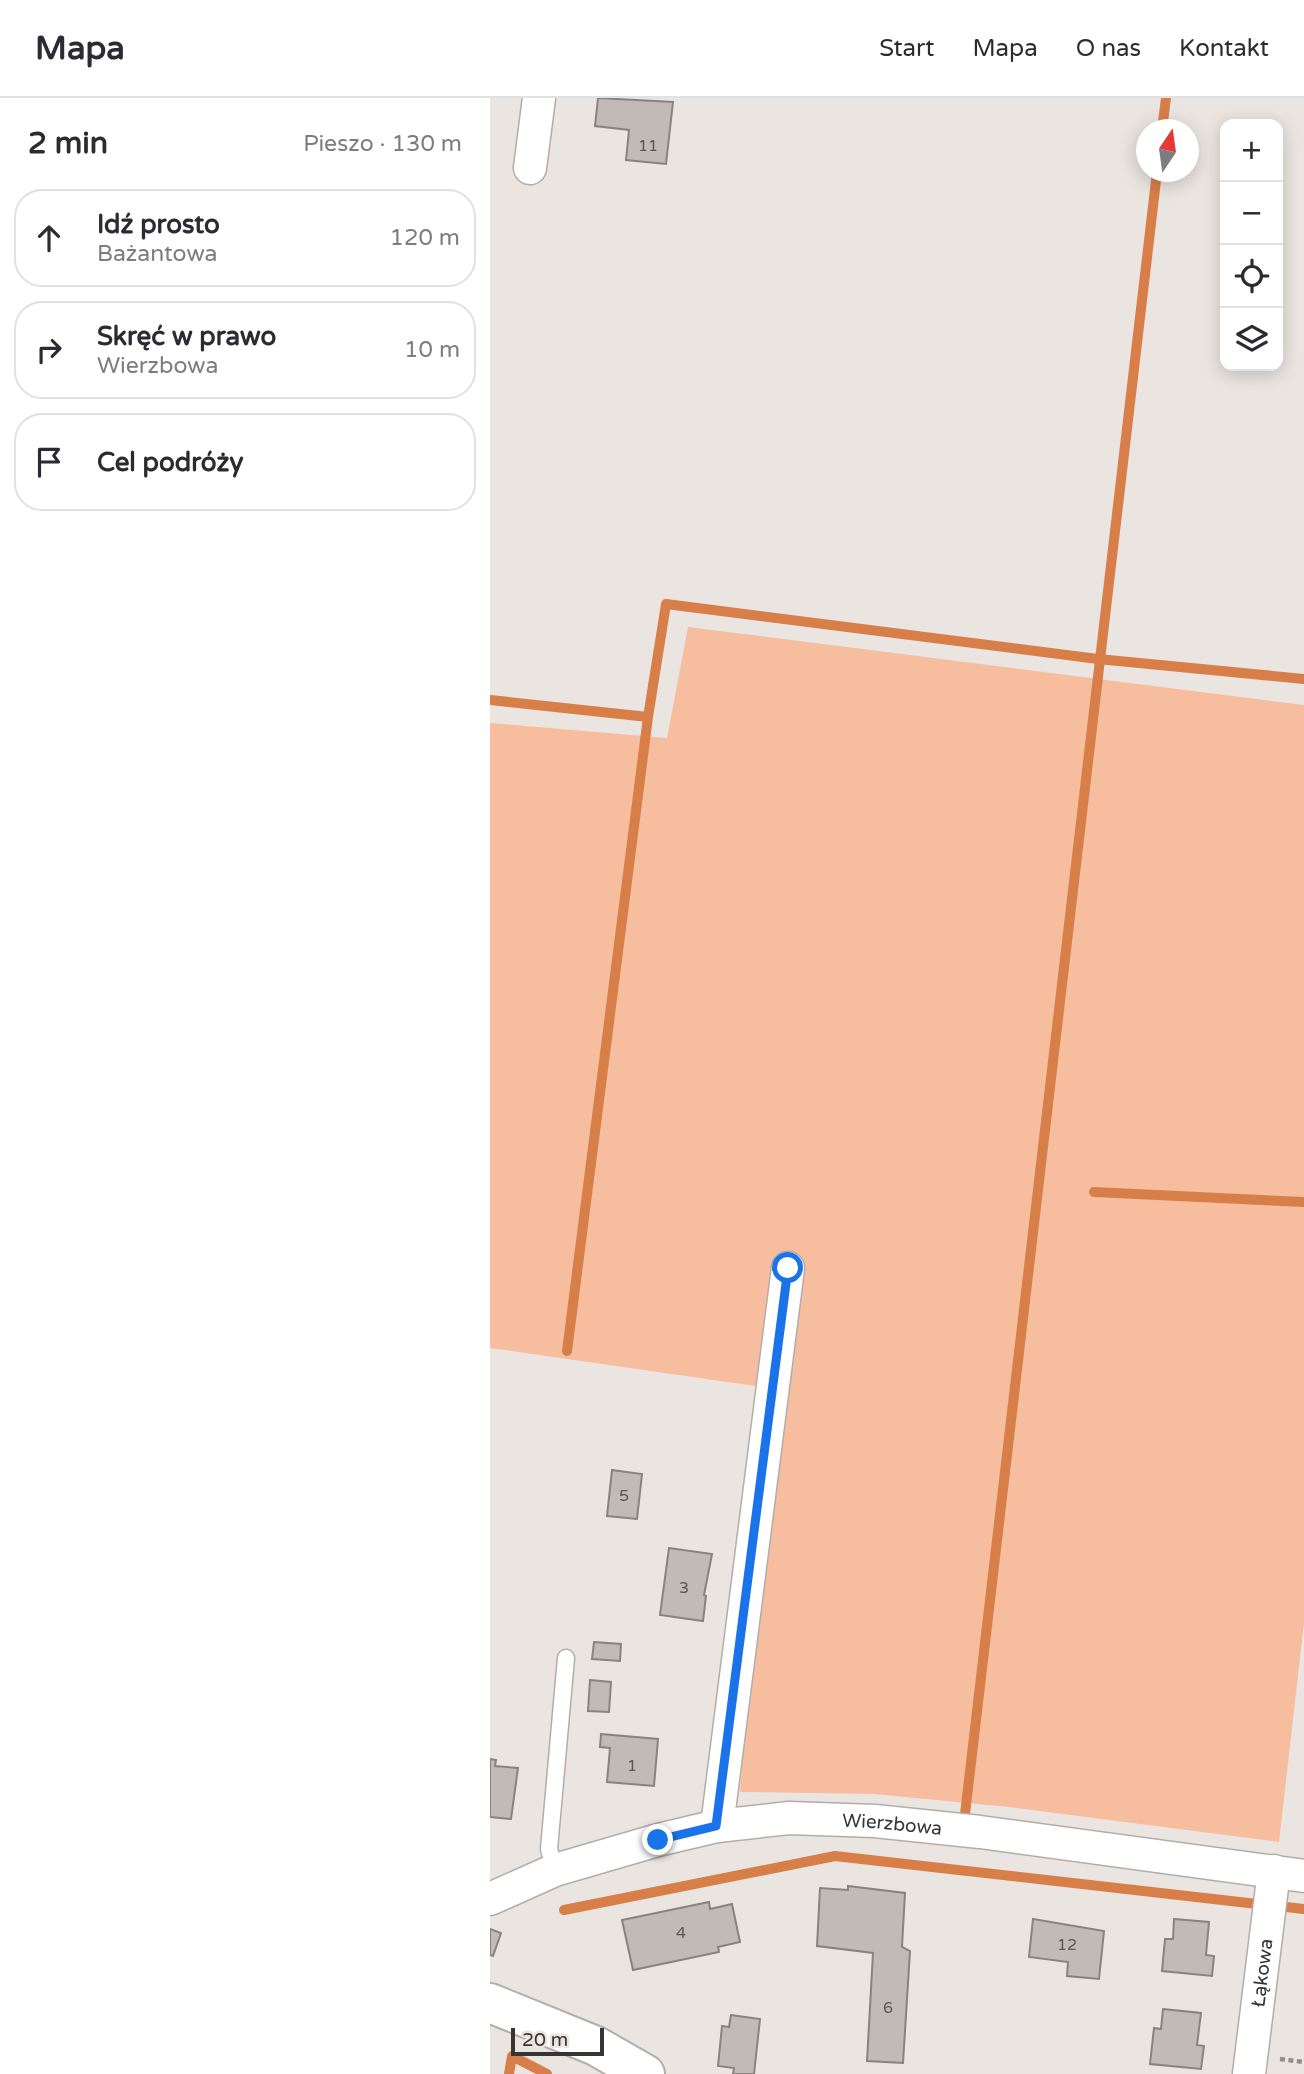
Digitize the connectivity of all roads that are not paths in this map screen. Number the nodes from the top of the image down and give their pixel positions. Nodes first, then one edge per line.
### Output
1 (539, 98) edge
2 (530, 168) dead end
3 (788, 1268) dead end
4 (566, 1658) dead end
5 (716, 1826) junction
6 (555, 1870) junction
7 (1289, 1873) edge
8 (490, 1899) edge
9 (490, 2003) edge
10 (645, 2074) edge
11 (1249, 2074) edge

1 - 2 street
3 - 5 street
4 - 6 lane
5 - 6 street, Wierzbowa
5 - 7 street, Wierzbowa
6 - 8 street, Wierzbowa
7 - 11 street, Łąkowa
9 - 10 main road

